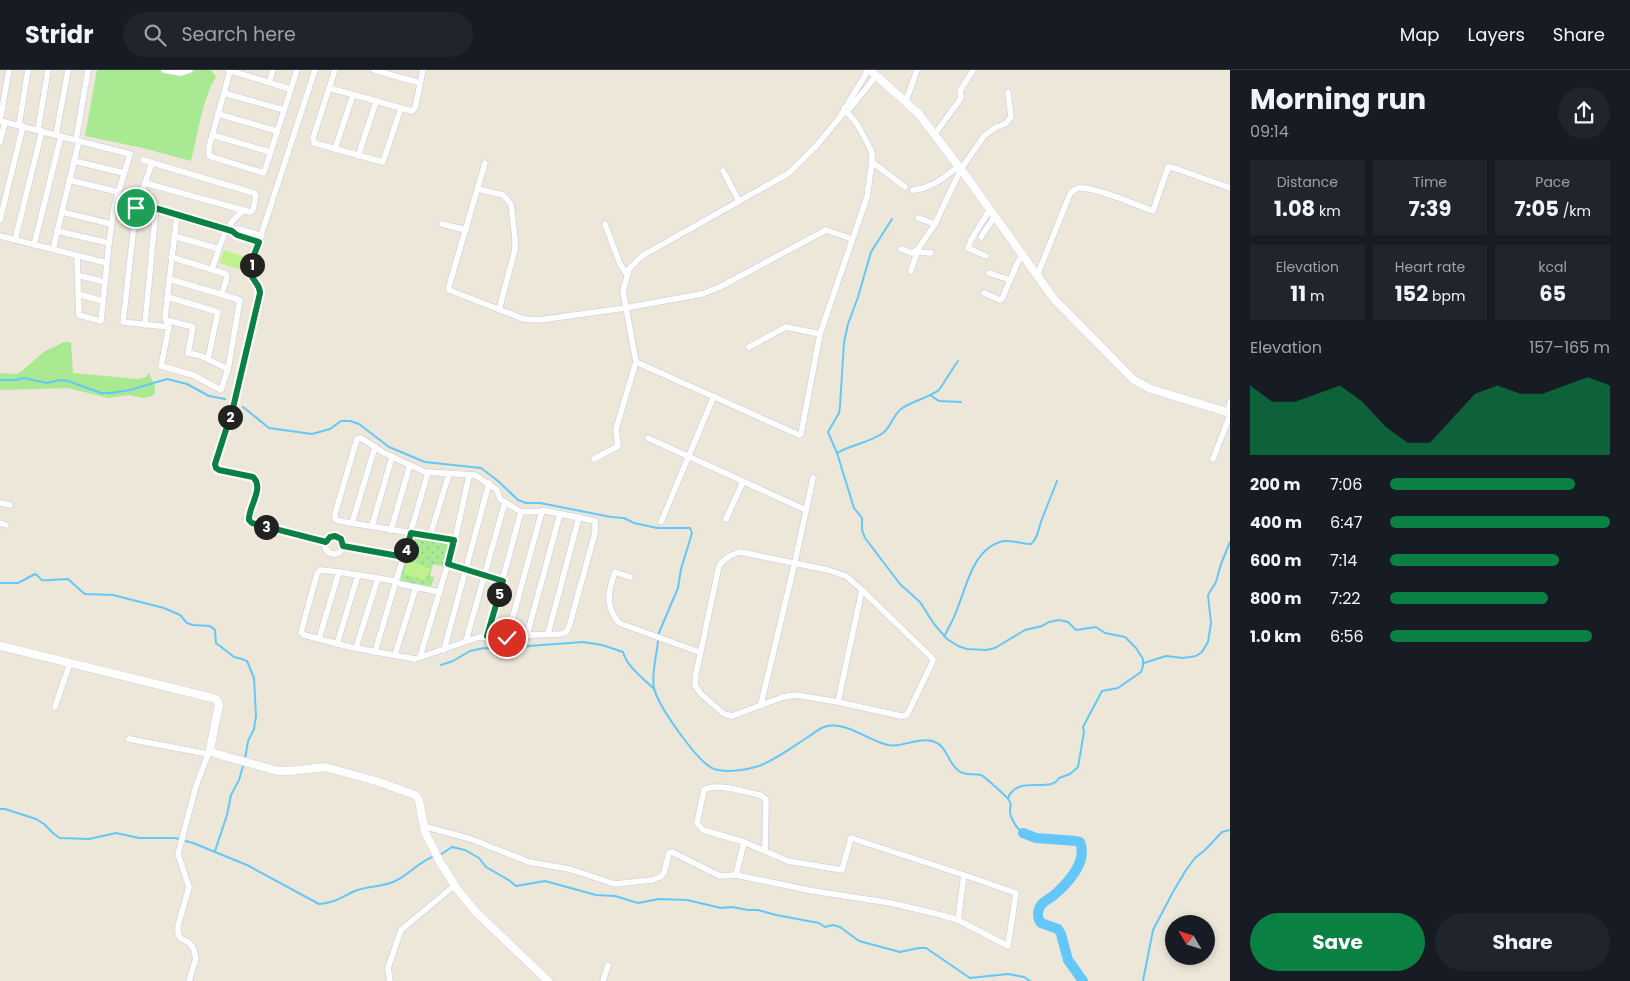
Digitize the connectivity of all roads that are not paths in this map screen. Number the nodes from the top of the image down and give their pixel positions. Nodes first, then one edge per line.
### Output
1 (9, 70) edge
2 (28, 70) edge
3 (48, 70) edge
4 (68, 70) edge
5 (88, 70) edge
6 (164, 70) edge
7 (190, 70) edge
8 (273, 70) edge
9 (297, 70) edge
10 (315, 70) edge
11 (335, 70) edge
12 (374, 70) edge
13 (423, 70) edge
14 (917, 70) edge
15 (973, 70) edge
16 (229, 71) edge
17 (246, 72) edge
18 (872, 72) edge
19 (269, 82) junction
20 (420, 83) junction
21 (329, 88) junction
22 (290, 89) junction
23 (1008, 92) dead end
24 (224, 94) junction
25 (353, 95) junction
26 (906, 101) junction
27 (376, 102) junction
28 (401, 108) junction
29 (284, 110) junction
30 (846, 110) junction
31 (218, 114) junction
32 (2, 121) edge
33 (21, 126) junction
34 (40, 131) junction
35 (277, 131) junction
36 (935, 134) junction
37 (212, 135) junction
38 (58, 136) junction
39 (77, 140) junction
40 (0, 142) edge
41 (335, 150) junction
42 (270, 152) junction
43 (358, 156) junction
44 (143, 160) dead end
45 (74, 161) junction
46 (485, 162) dead end
47 (872, 162) junction
48 (152, 163) junction
49 (960, 168) junction
50 (723, 172) dead end
51 (124, 173) junction
52 (69, 180) junction
53 (144, 183) junction
54 (905, 187) dead end
55 (1230, 188) edge
56 (478, 189) junction
57 (913, 190) dead end
58 (118, 192) junction
59 (739, 201) junction
60 (138, 203) junction
61 (156, 208) junction
62 (243, 211) junction
63 (62, 212) junction
64 (993, 212) junction
65 (176, 215) junction
66 (918, 218) dead end
67 (0, 220) edge
68 (111, 224) junction
69 (442, 224) dead end
70 (605, 224) dead end
71 (935, 224) junction
72 (229, 230) junction
73 (466, 230) junction
74 (57, 231) junction
75 (0, 236) edge
76 (174, 236) junction
77 (982, 237) dead end
78 (260, 239) junction
79 (852, 239) junction
80 (15, 240) junction
81 (109, 243) junction
82 (34, 245) junction
83 (219, 249) junction
84 (901, 249) dead end
85 (52, 250) junction
86 (918, 250) junction
87 (931, 253) dead end
88 (76, 255) junction
89 (1022, 255) junction
90 (986, 256) dead end
91 (171, 257) junction
92 (106, 263) junction
93 (212, 269) junction
94 (911, 271) dead end
95 (989, 273) dead end
96 (77, 275) junction
97 (627, 275) junction
98 (1037, 276) junction
99 (169, 279) junction
100 (1010, 280) junction
101 (105, 282) junction
102 (984, 293) dead end
103 (78, 294) junction
104 (222, 294) junction
105 (168, 297) junction
106 (103, 301) junction
107 (625, 308) junction
108 (499, 310) junction
109 (166, 320) junction
110 (144, 324) junction
111 (169, 328) junction
112 (820, 334) junction
113 (749, 348) dead end
114 (208, 359) junction
115 (636, 362) junction
116 (228, 369) junction
117 (714, 396) junction
118 (1230, 402) edge
119 (1229, 413) edge
120 (648, 438) dead end
121 (375, 447) junction
122 (689, 456) junction
123 (392, 457) junction
124 (1213, 458) dead end
125 (594, 459) dead end
126 (410, 465) junction
127 (428, 473) junction
128 (449, 474) junction
129 (469, 476) junction
130 (813, 478) dead end
131 (743, 482) junction
132 (489, 484) junction
133 (0, 502) edge
134 (505, 502) junction
135 (10, 505) dead end
136 (806, 510) junction
137 (542, 511) junction
138 (521, 512) junction
139 (560, 514) junction
140 (579, 517) junction
141 (726, 519) dead end
142 (352, 522) junction
143 (661, 522) dead end
144 (372, 526) junction
145 (391, 530) junction
146 (411, 533) junction
147 (430, 536) junction
148 (454, 540) junction
149 (326, 542) junction
150 (343, 546) junction
151 (404, 557) junction
152 (795, 562) junction
153 (448, 564) junction
154 (466, 570) junction
155 (339, 572) junction
156 (358, 575) junction
157 (485, 575) junction
158 (630, 577) dead end
159 (378, 578) junction
160 (503, 581) junction
161 (397, 583) junction
162 (416, 587) junction
163 (862, 590) junction
164 (440, 592) junction
165 (548, 634) junction
166 (527, 635) junction
167 (487, 636) junction
168 (319, 638) junction
169 (507, 638) junction
170 (466, 641) junction
171 (337, 644) junction
172 (0, 646) edge
173 (356, 648) junction
174 (444, 650) junction
175 (376, 652) junction
176 (700, 652) junction
177 (395, 655) junction
178 (420, 657) junction
179 (70, 663) junction
180 (838, 702) junction
181 (762, 704) junction
182 (55, 707) dead end
183 (128, 739) dead end
184 (209, 751) junction
185 (423, 826) junction
186 (744, 842) junction
187 (765, 851) junction
188 (736, 875) junction
189 (964, 875) junction
190 (455, 885) junction
191 (958, 920) junction
192 (608, 965) dead end
193 (189, 981) edge
194 (390, 981) edge
195 (548, 981) edge
196 (603, 981) edge

1 - 32 street
2 - 33 street
3 - 34 street
4 - 38 street
5 - 39 street
6 - 7 street
8 - 19 street
9 - 22 street
10 - 78 street
11 - 21 street
12 - 20 street
13 - 20 street
14 - 26 street
15 - 36 street
16 - 17 street
16 - 24 street
17 - 19 street
18 - 26 street
18 - 30 street
18 - 30 street
19 - 22 street
20 - 28 street
21 - 25 street
21 - 41 street
22 - 29 street
23 - 49 street
24 - 29 street
24 - 31 street
25 - 27 street
25 - 41 street
26 - 36 street
27 - 28 street
27 - 43 street
28 - 43 street
29 - 35 street
30 - 47 street
30 - 59 street
31 - 35 street
31 - 37 street
32 - 33 street
32 - 40 street
33 - 34 street
33 - 67 street
34 - 38 street
34 - 80 street
35 - 42 street
36 - 49 street
37 - 42 street
37 - 42 street
38 - 39 street
38 - 82 street
39 - 45 street
39 - 51 street
41 - 43 street
44 - 48 street
45 - 51 street
45 - 52 street
46 - 56 street
47 - 54 street
47 - 79 street
48 - 53 street
48 - 62 street
49 - 57 street
49 - 64 street
49 - 71 street
50 - 59 street
51 - 58 street
52 - 58 street
52 - 63 street
53 - 60 street
53 - 62 street
55 - 98 street
56 - 73 street
56 - 108 street
58 - 68 street
59 - 97 street
60 - 61 street
60 - 110 street
61 - 65 street
61 - 110 street
62 - 72 street
63 - 68 street
63 - 74 street
64 - 77 street
64 - 89 street
64 - 90 street
65 - 72 street
65 - 76 street
66 - 71 street
68 - 81 street
69 - 73 street
70 - 97 street
71 - 86 street
72 - 78 street
72 - 83 street
73 - 108 street
74 - 81 street
74 - 85 street
75 - 80 street
76 - 83 street
76 - 91 street
78 - 149 street
79 - 107 street
79 - 112 street
80 - 82 street
81 - 92 street
82 - 85 street
83 - 93 street
84 - 86 street
85 - 88 street
86 - 87 street
86 - 94 street
88 - 92 street
88 - 96 street
89 - 98 street
89 - 100 street
91 - 93 street
91 - 99 street
92 - 101 street
93 - 104 street
95 - 100 street
96 - 101 street
96 - 103 street
97 - 107 street
98 - 119 street
99 - 104 street
99 - 105 street
100 - 102 street
101 - 106 street
103 - 106 street
103 - 106 street
104 - 116 street
105 - 109 street
105 - 114 street
107 - 108 street
107 - 115 street
109 - 111 street
109 - 114 street
110 - 111 street
111 - 116 street
112 - 113 street
112 - 117 street
114 - 116 street
115 - 117 street
115 - 125 street
117 - 122 street
118 - 119 street
119 - 124 street
120 - 122 street
121 - 123 street
121 - 142 street
121 - 142 street
122 - 131 street
122 - 143 street
123 - 126 street
123 - 144 street
126 - 127 street
126 - 145 street
127 - 128 street
127 - 146 street
128 - 129 street
128 - 147 street
129 - 132 street
129 - 148 street
130 - 136 street
131 - 136 street
131 - 141 street
132 - 134 street
132 - 154 street
133 - 135 street
134 - 138 street
134 - 157 street
136 - 152 street
137 - 138 street
137 - 139 street
137 - 169 street
138 - 160 street
139 - 140 street
139 - 166 street
140 - 165 street
140 - 165 street
142 - 144 street
144 - 145 street
145 - 146 street
146 - 147 street
146 - 151 street
147 - 148 street
148 - 153 street
149 - 150 street
149 - 150 street
150 - 151 street
151 - 161 street
152 - 163 street
152 - 176 street
152 - 181 street
153 - 154 street
153 - 164 street
154 - 157 street
154 - 174 street
155 - 156 street
155 - 168 street
155 - 168 street
156 - 159 street
156 - 171 street
157 - 160 street
157 - 170 street
158 - 176 street
159 - 161 street
159 - 173 street
160 - 167 street
161 - 162 street
161 - 175 street
162 - 164 street
162 - 177 street
163 - 180 street
163 - 180 street
164 - 178 street
165 - 166 street
166 - 169 street
167 - 169 street
167 - 170 street
168 - 171 street
170 - 174 street
171 - 173 street
172 - 179 street
173 - 175 street
174 - 178 street
175 - 177 street
176 - 181 street
177 - 178 street
179 - 182 street
179 - 184 street
180 - 181 street
183 - 184 street
184 - 185 street
184 - 193 street
185 - 188 street
185 - 190 street
186 - 187 street
186 - 187 street
186 - 188 street
187 - 189 street
188 - 191 street
189 - 191 street
189 - 191 street
190 - 194 street
190 - 195 street
192 - 196 street

